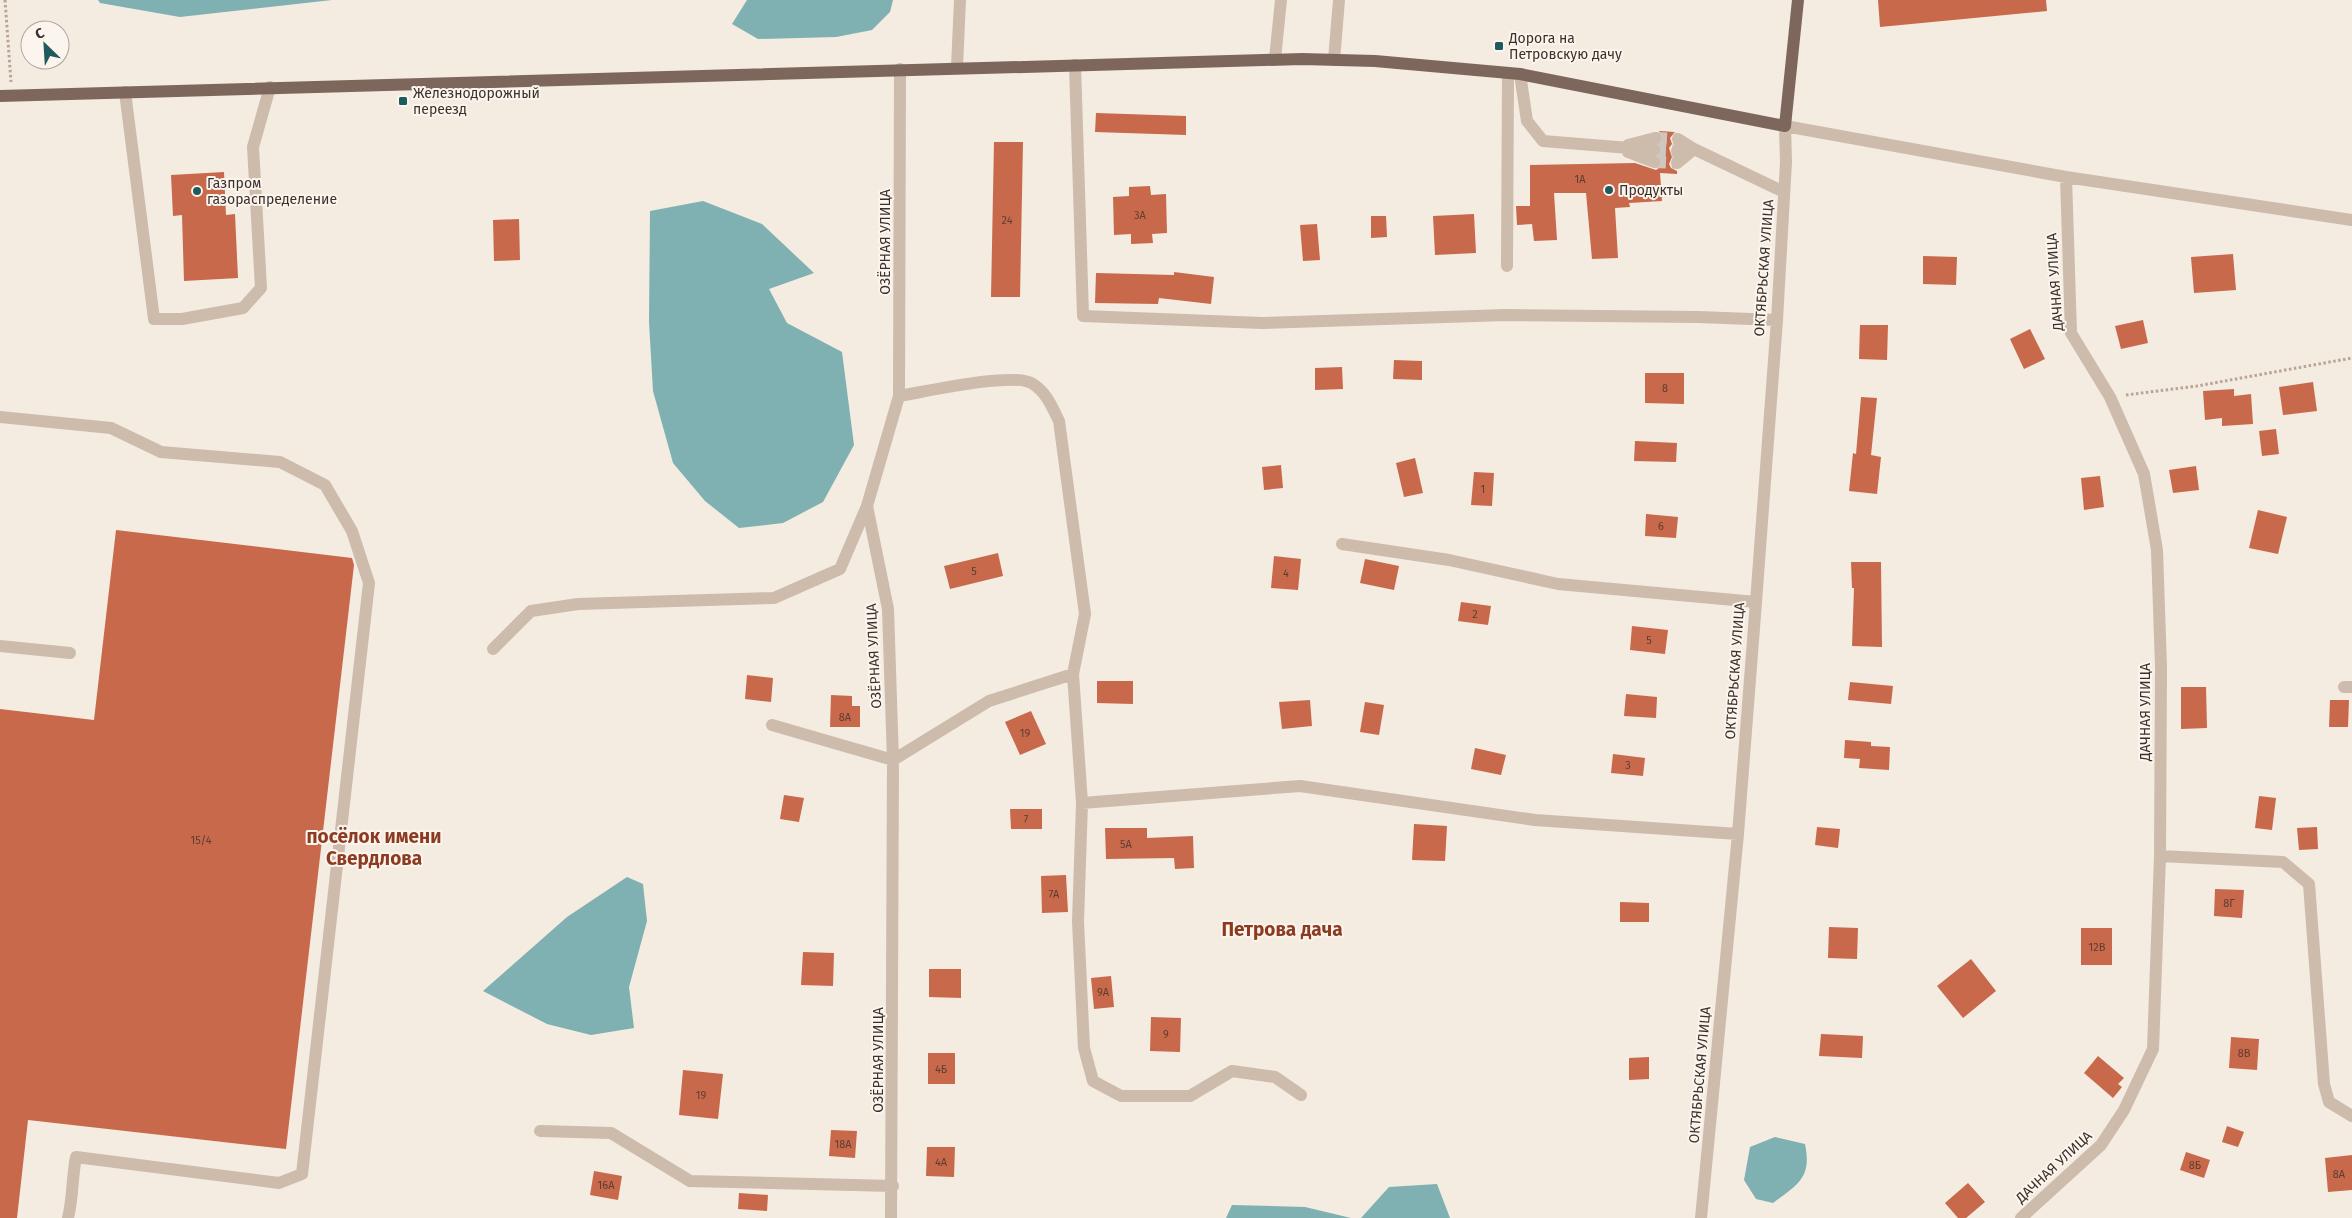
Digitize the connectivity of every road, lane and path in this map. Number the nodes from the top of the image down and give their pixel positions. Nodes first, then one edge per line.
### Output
1 (5, 0) edge
2 (960, 0) edge
3 (1281, 0) edge
4 (1339, 0) edge
5 (1798, 0) edge
6 (1275, 59) junction
7 (1334, 60) junction
8 (1075, 64) junction
9 (957, 67) junction
10 (900, 70) junction
11 (1514, 73) junction
12 (270, 87) junction
13 (125, 92) junction
14 (6, 95) edge
15 (1785, 126) junction
16 (1619, 148) junction
17 (1694, 149) junction
18 (2066, 177) junction
19 (1784, 192) junction
20 (2352, 220) edge
21 (1507, 266) dead end
22 (1776, 320) junction
23 (2352, 358) edge
24 (899, 396) junction
25 (2110, 397) junction
26 (0, 417) edge
27 (867, 506) junction
28 (1342, 544) dead end
29 (1756, 602) junction
30 (0, 646) edge
31 (493, 649) dead end
32 (70, 652) dead end
33 (1073, 674) junction
34 (772, 725) dead end
35 (894, 760) junction
36 (1082, 803) junction
37 (1738, 834) junction
38 (2160, 856) junction
39 (1301, 1095) dead end
40 (2352, 1116) edge
41 (540, 1131) dead end
42 (893, 1186) junction
43 (68, 1218) edge
44 (891, 1218) edge
45 (1701, 1218) edge
46 (2021, 1218) edge

1 - 14 path
2 - 9 street
3 - 6 street
4 - 7 street
5 - 15 main road
6 - 7 main road
6 - 8 main road
7 - 11 main road
8 - 9 main road
8 - 22 street
9 - 10 main road
10 - 12 main road
10 - 24 street, ОЗЁРНАЯ УЛИЦА
11 - 15 main road
11 - 16 street
11 - 21 street
12 - 13 main road
12 - 13 street
13 - 14 main road
15 - 18 street
15 - 19 street, ОКТЯБРЬСКАЯ УЛИЦА
16 - 16 street
17 - 17 street
17 - 19 street
18 - 20 street
18 - 25 street, ДАЧНАЯ УЛИЦА
19 - 22 street, ОКТЯБРЬСКАЯ УЛИЦА
22 - 29 street, ОКТЯБРЬСКАЯ УЛИЦА
23 - 25 path
24 - 27 street, ОЗЁРНАЯ УЛИЦА
24 - 33 street
25 - 38 street, ДАЧНАЯ УЛИЦА
26 - 43 street
27 - 31 street
27 - 35 street, ОЗЁРНАЯ УЛИЦА
28 - 29 street
29 - 37 street, ОКТЯБРЬСКАЯ УЛИЦА
30 - 32 street
33 - 35 street
33 - 36 street
34 - 35 street
35 - 42 street, ОЗЁРНАЯ УЛИЦА
36 - 37 street
36 - 39 street
37 - 45 street, ОКТЯБРЬСКАЯ УЛИЦА
38 - 40 street
38 - 46 street, ДАЧНАЯ УЛИЦА
41 - 42 street
42 - 44 street, ОЗЁРНАЯ УЛИЦА

